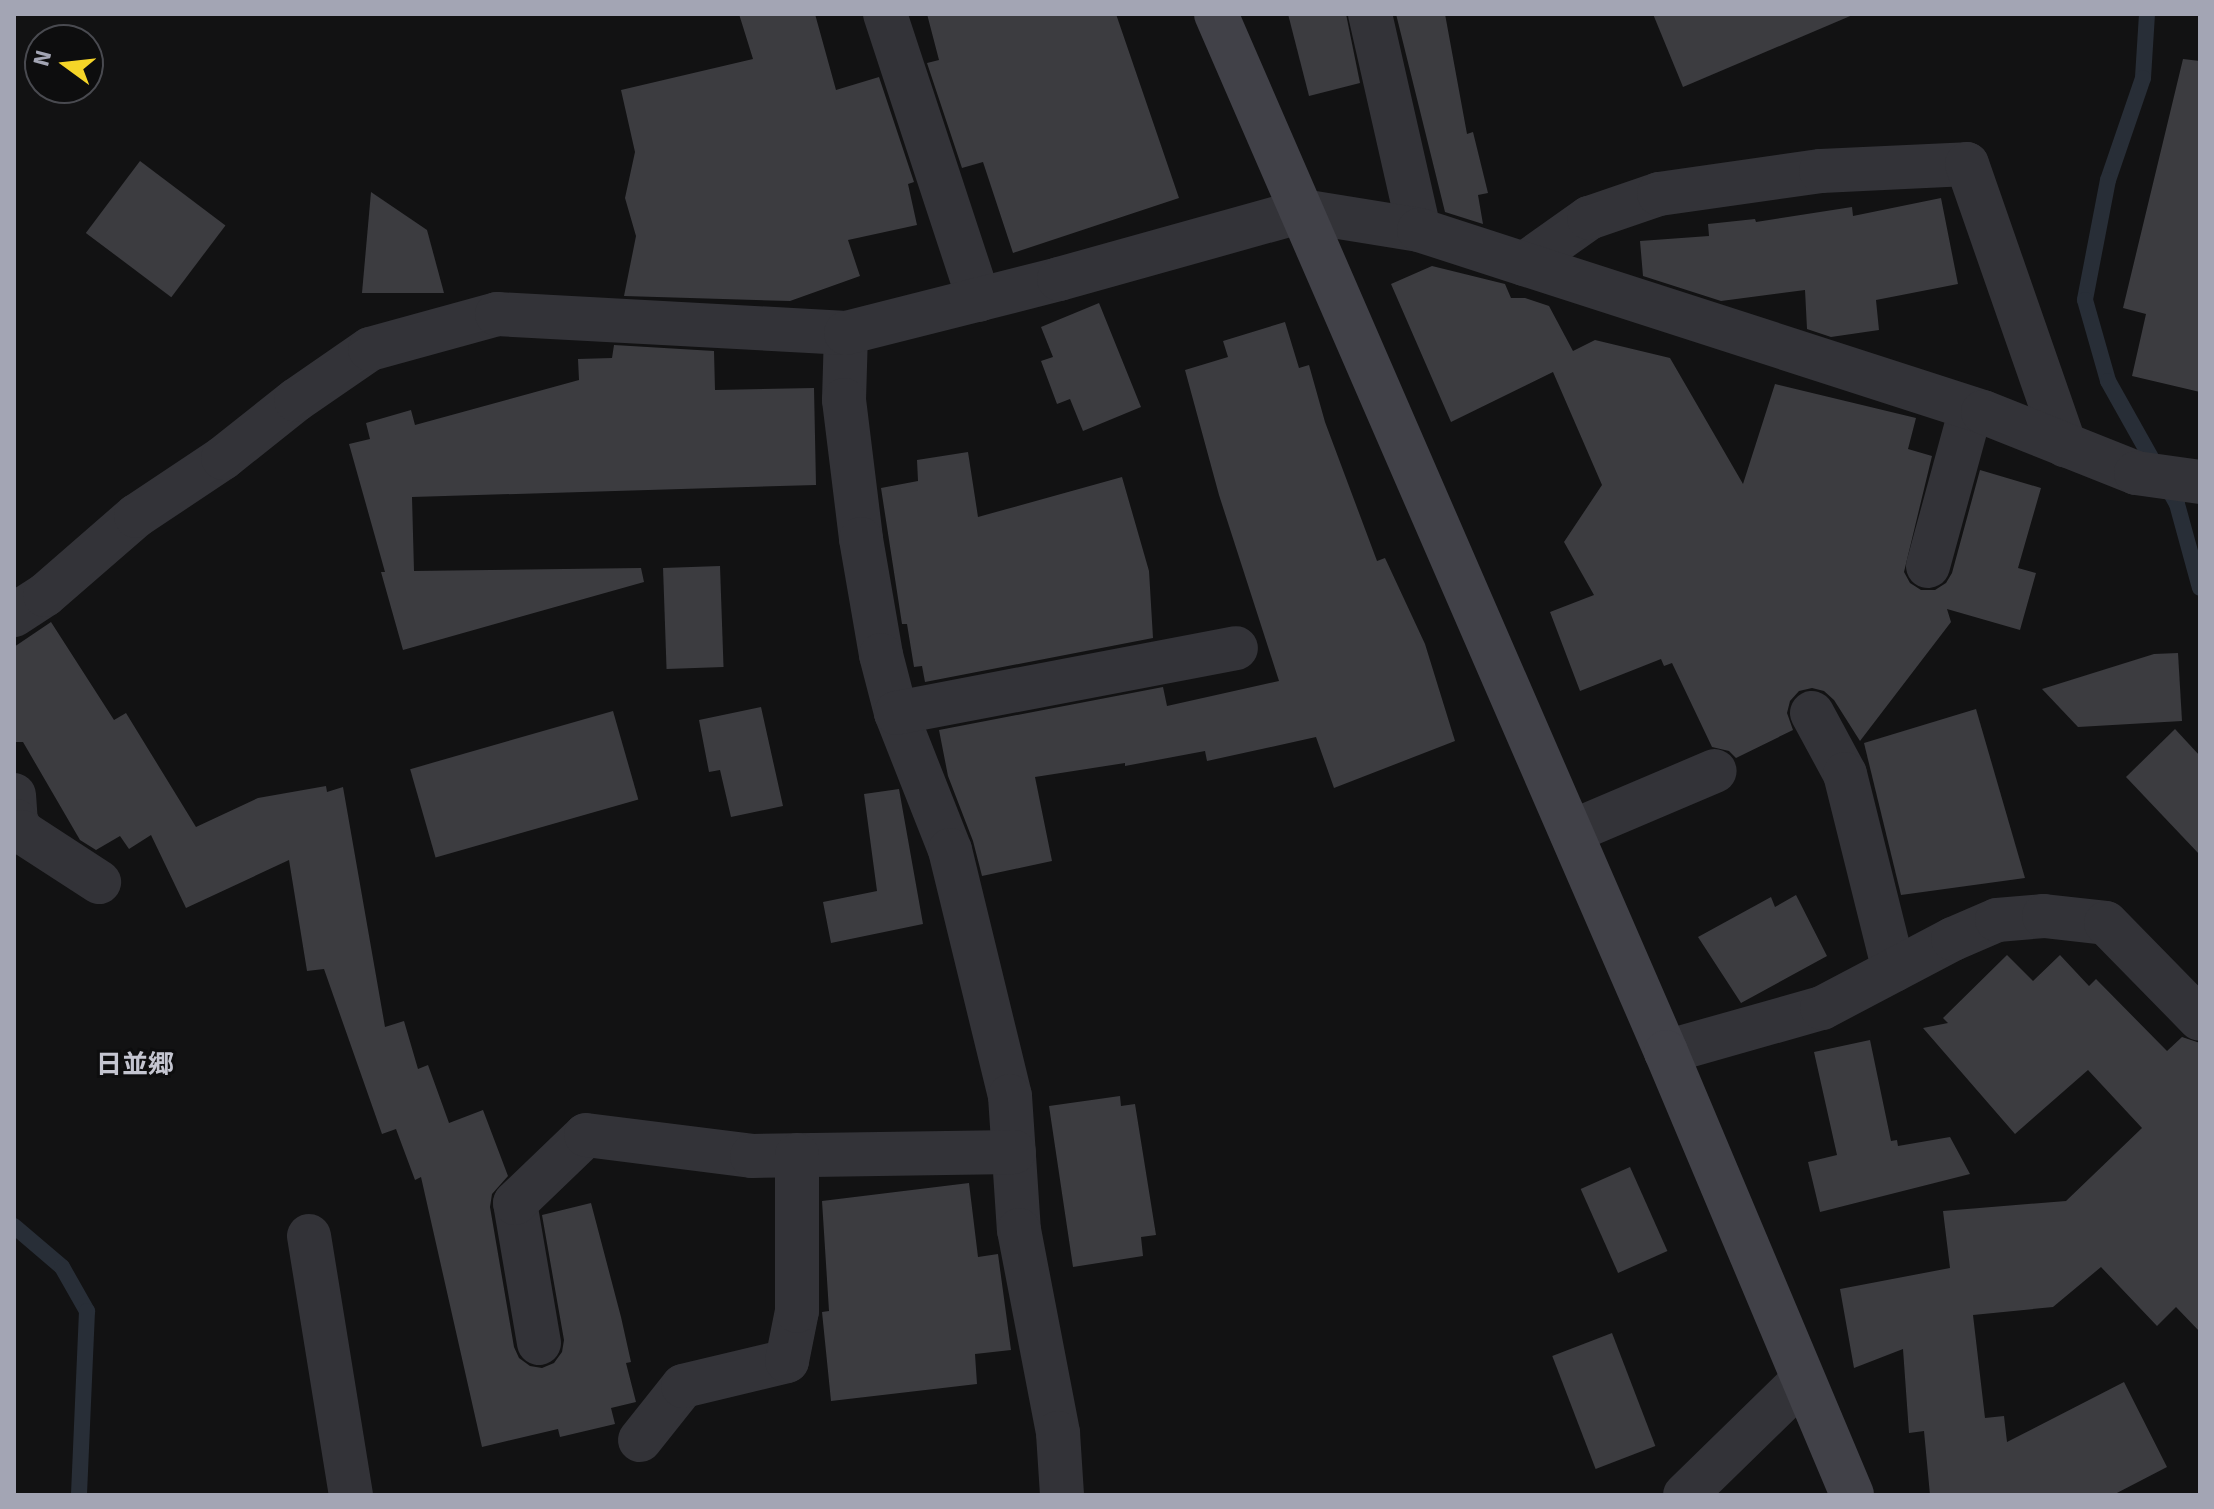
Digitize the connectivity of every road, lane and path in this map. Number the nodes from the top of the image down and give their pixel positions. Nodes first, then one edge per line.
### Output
1 (885, 14) edge
2 (1216, 14) edge
3 (1370, 14) edge
4 (1302, 211) junction
5 (1419, 230) junction
6 (1524, 264) junction
7 (979, 300) junction
8 (846, 333) junction
9 (1971, 409) junction
10 (2065, 445) junction
11 (2200, 482) edge
12 (1928, 566) dead end
13 (14, 615) edge
14 (1236, 648) dead end
15 (896, 713) junction
16 (1812, 713) dead end
17 (1715, 771) dead end
18 (14, 795) edge
19 (1571, 832) junction
20 (99, 882) dead end
21 (1894, 970) junction
22 (2200, 1019) edge
23 (1666, 1052) junction
24 (1014, 1152) junction
25 (797, 1155) junction
26 (309, 1236) dead end
27 (539, 1343) dead end
28 (1803, 1380) junction
29 (640, 1440) dead end
30 (351, 1495) edge
31 (1062, 1495) edge
32 (1685, 1495) edge
33 (1852, 1495) edge

1 - 7 street
2 - 4 street
3 - 5 street
4 - 5 street
4 - 7 street
4 - 19 street
5 - 6 street
6 - 9 street
6 - 10 street
7 - 8 street
8 - 13 street
8 - 15 street
9 - 10 street
9 - 12 street
10 - 11 street
14 - 15 street
15 - 24 street
16 - 21 street
17 - 19 street
18 - 20 street
19 - 23 street
21 - 22 street
21 - 23 street
23 - 28 street
24 - 25 street
24 - 31 street
25 - 27 street
25 - 29 street
26 - 30 street
28 - 32 street
28 - 33 street

